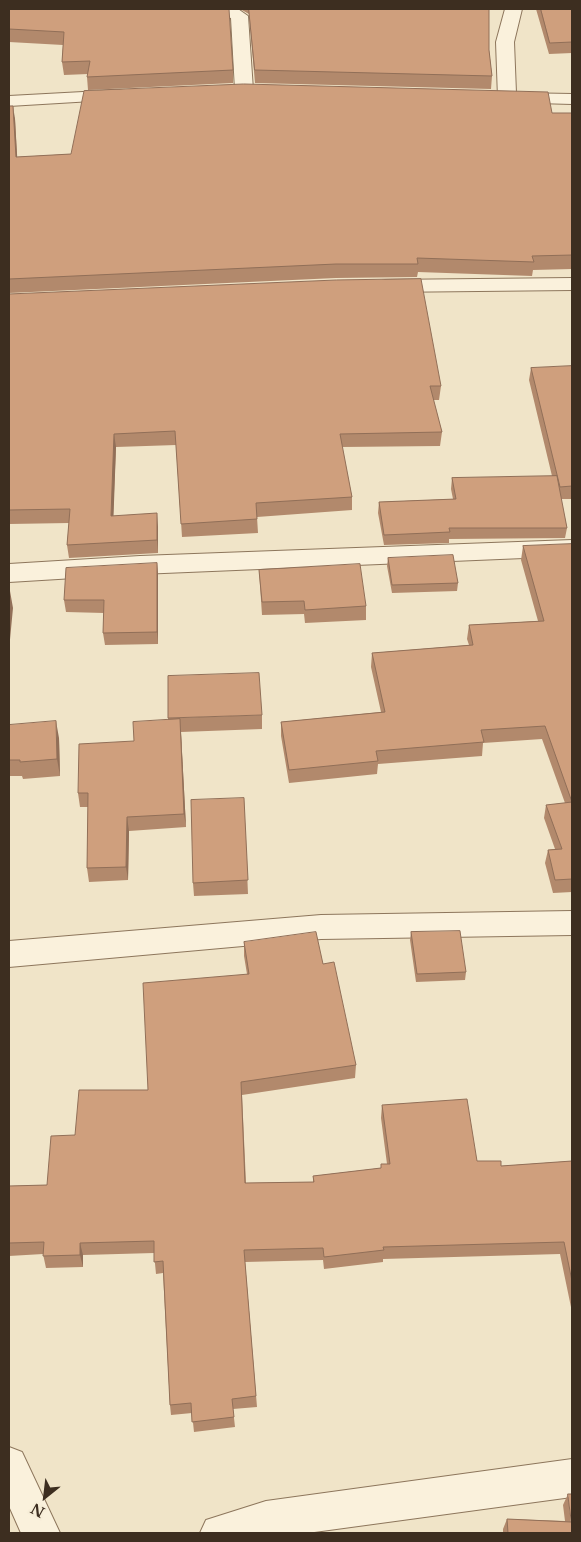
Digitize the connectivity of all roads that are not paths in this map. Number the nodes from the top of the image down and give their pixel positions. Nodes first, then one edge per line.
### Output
1 (513, 9) edge
2 (211, 10) edge
3 (244, 90) junction
4 (225, 91) edge
5 (264, 91) edge
6 (141, 94) edge
7 (487, 98) edge
8 (507, 98) junction
9 (572, 99) edge
10 (9, 101) edge
11 (572, 284) edge
12 (366, 286) edge
13 (572, 548) edge
14 (9, 574) edge
15 (572, 923) edge
16 (9, 954) edge
17 (9, 1465) edge
18 (572, 1478) edge
19 (41, 1533) edge
20 (219, 1533) edge

1 - 8 street
2 - 3 street
3 - 4 street
3 - 5 street
6 - 10 street
7 - 8 street
8 - 9 street
11 - 12 street
13 - 14 street
15 - 16 street
17 - 19 street
18 - 20 street

